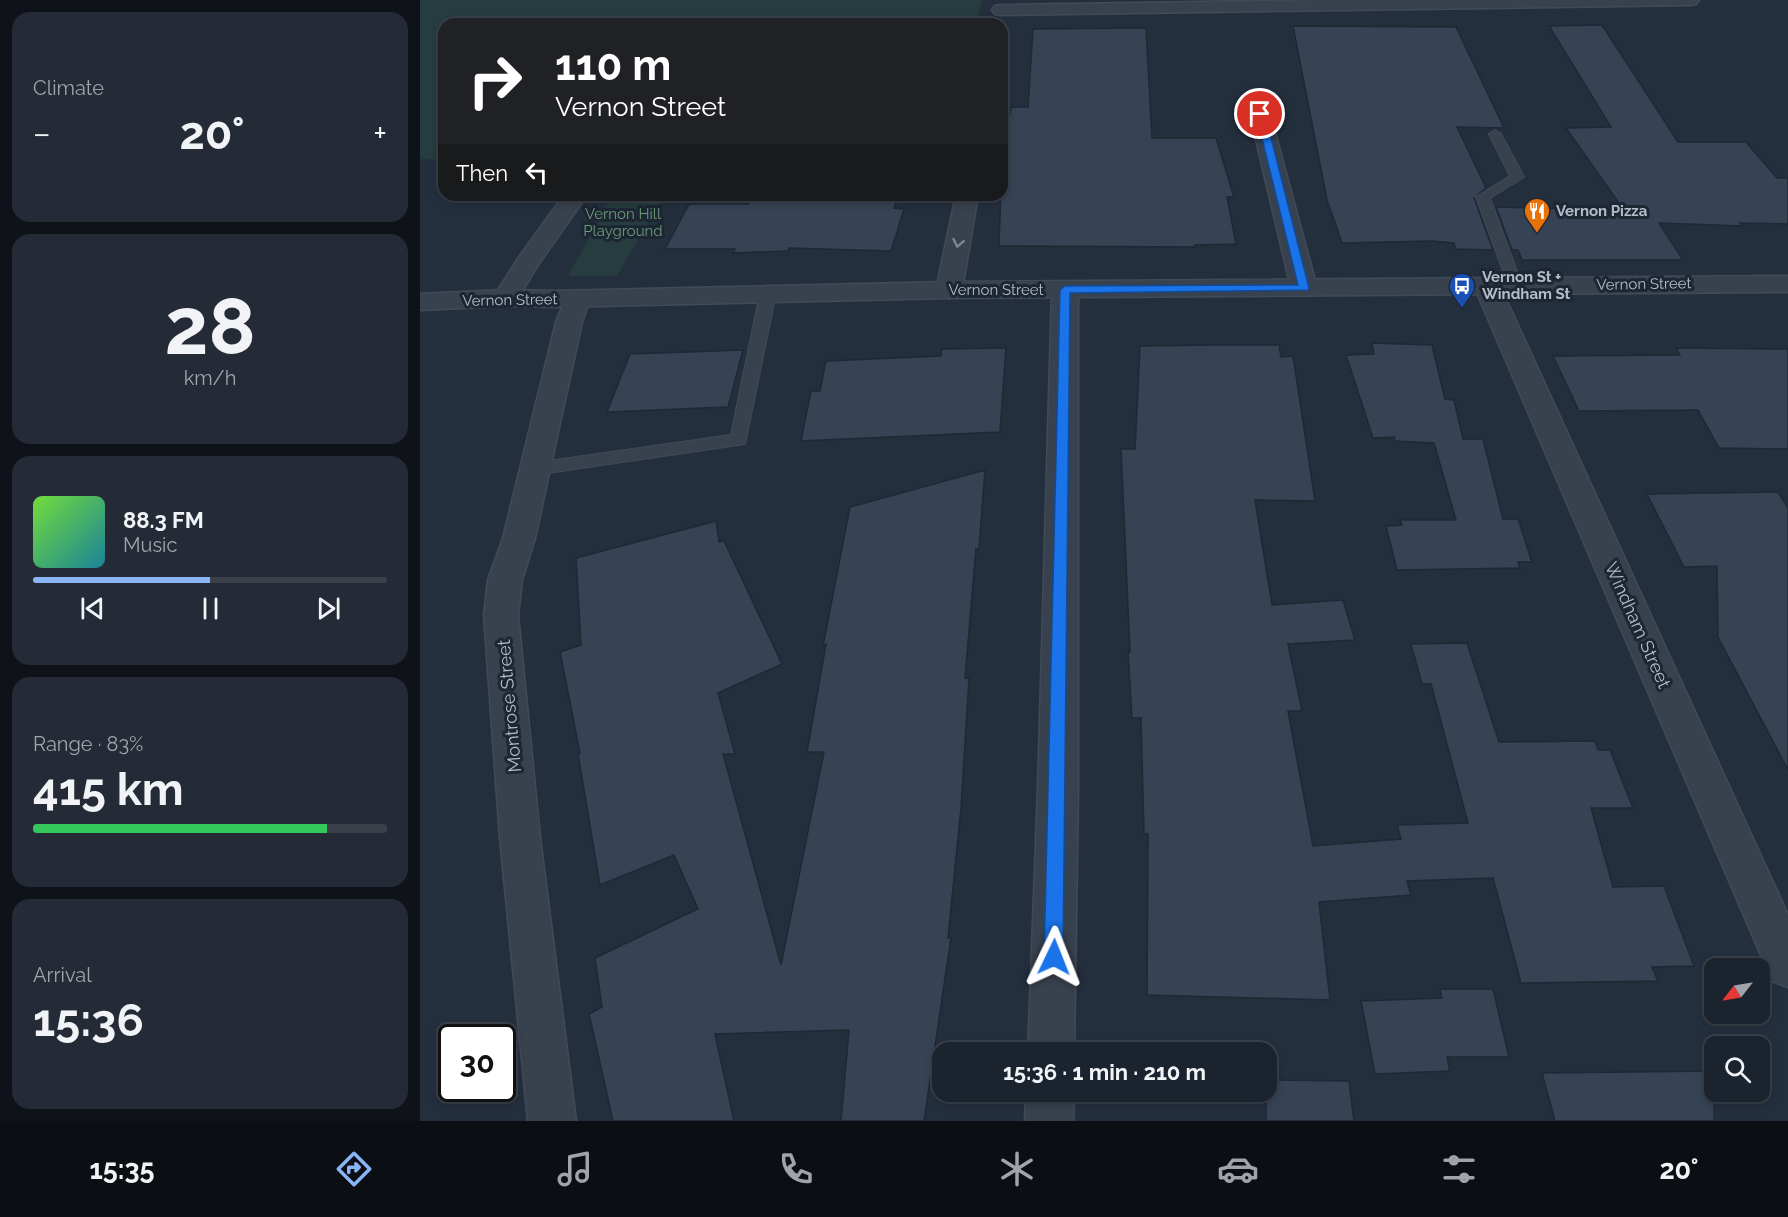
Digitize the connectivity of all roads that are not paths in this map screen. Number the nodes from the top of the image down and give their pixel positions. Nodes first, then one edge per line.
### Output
1 (1690, 0) edge
2 (1001, 11) edge
3 (1260, 114) dead end
4 (1495, 134) dead end
5 (572, 201) edge
6 (966, 201) edge
7 (1788, 284) edge
8 (1501, 285) junction
9 (1304, 288) junction
10 (949, 290) junction
11 (1065, 290) junction
12 (768, 293) junction
13 (506, 298) junction
14 (577, 298) junction
15 (420, 302) edge
16 (534, 469) junction
17 (1788, 965) edge
18 (1051, 1042) edge
19 (1050, 1102) edge
20 (552, 1121) edge
21 (1049, 1121) edge

1 - 2 street
3 - 9 street
4 - 8 lane
5 - 13 street
6 -> 10 street
7 - 8 street, Vernon Street
8 - 9 street, Vernon Street
8 - 17 street, Windham Street
9 - 11 street, Vernon Street
10 - 11 street, Vernon Street
10 - 12 street, Vernon Street
11 - 18 street
12 - 14 street, Vernon Street
12 - 16 lane
13 - 14 street, Vernon Street
13 - 15 street, Vernon Street
14 - 16 street, Montrose Street
16 - 20 street, Montrose Street
19 - 21 street

